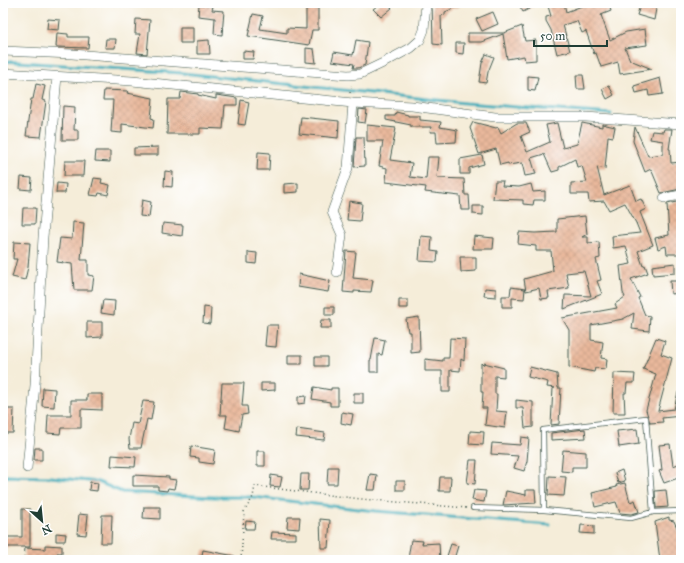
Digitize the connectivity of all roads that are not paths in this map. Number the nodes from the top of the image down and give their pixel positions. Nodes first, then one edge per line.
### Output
1 (426, 3) edge
2 (3, 51) edge
3 (3, 72) edge
4 (57, 76) junction
5 (352, 100) junction
6 (681, 124) edge
7 (681, 195) edge
8 (664, 198) dead end
9 (337, 272) dead end
10 (27, 468) dead end
11 (472, 508) road end
12 (544, 510) junction
13 (681, 511) edge
14 (653, 512) junction

1 - 2 street
3 - 4 street
4 - 5 street
4 - 10 street
5 - 6 street
5 - 9 street
7 - 8 street
11 - 12 lane
12 - 14 lane
12 - 14 lane
13 - 14 lane

